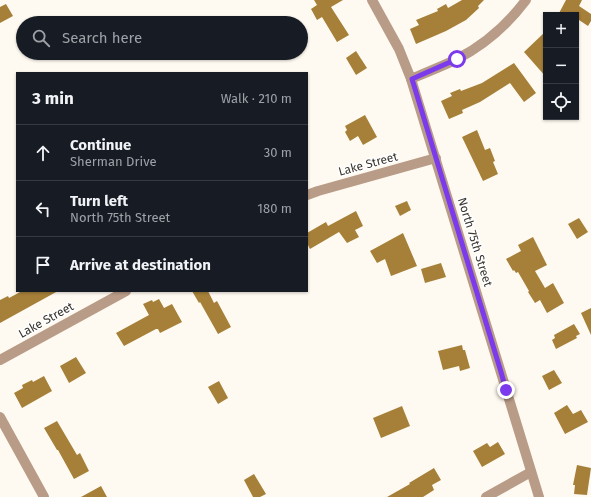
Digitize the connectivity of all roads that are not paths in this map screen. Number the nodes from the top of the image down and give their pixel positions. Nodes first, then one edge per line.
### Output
1 (372, 0) edge
2 (526, 0) edge
3 (412, 79) junction
4 (436, 158) junction
5 (308, 195) edge
6 (124, 292) edge
7 (0, 360) edge
8 (0, 417) edge
9 (532, 472) junction
10 (44, 497) edge
11 (486, 497) edge
12 (539, 497) edge

1 - 3 street, North 75th Street
2 - 3 street
3 - 4 street, North 75th Street
4 - 5 street, Lake Street
4 - 9 street, North 75th Street
6 - 7 street, Lake Street
8 - 10 street
9 - 11 street
9 - 12 street, North 75th Street

